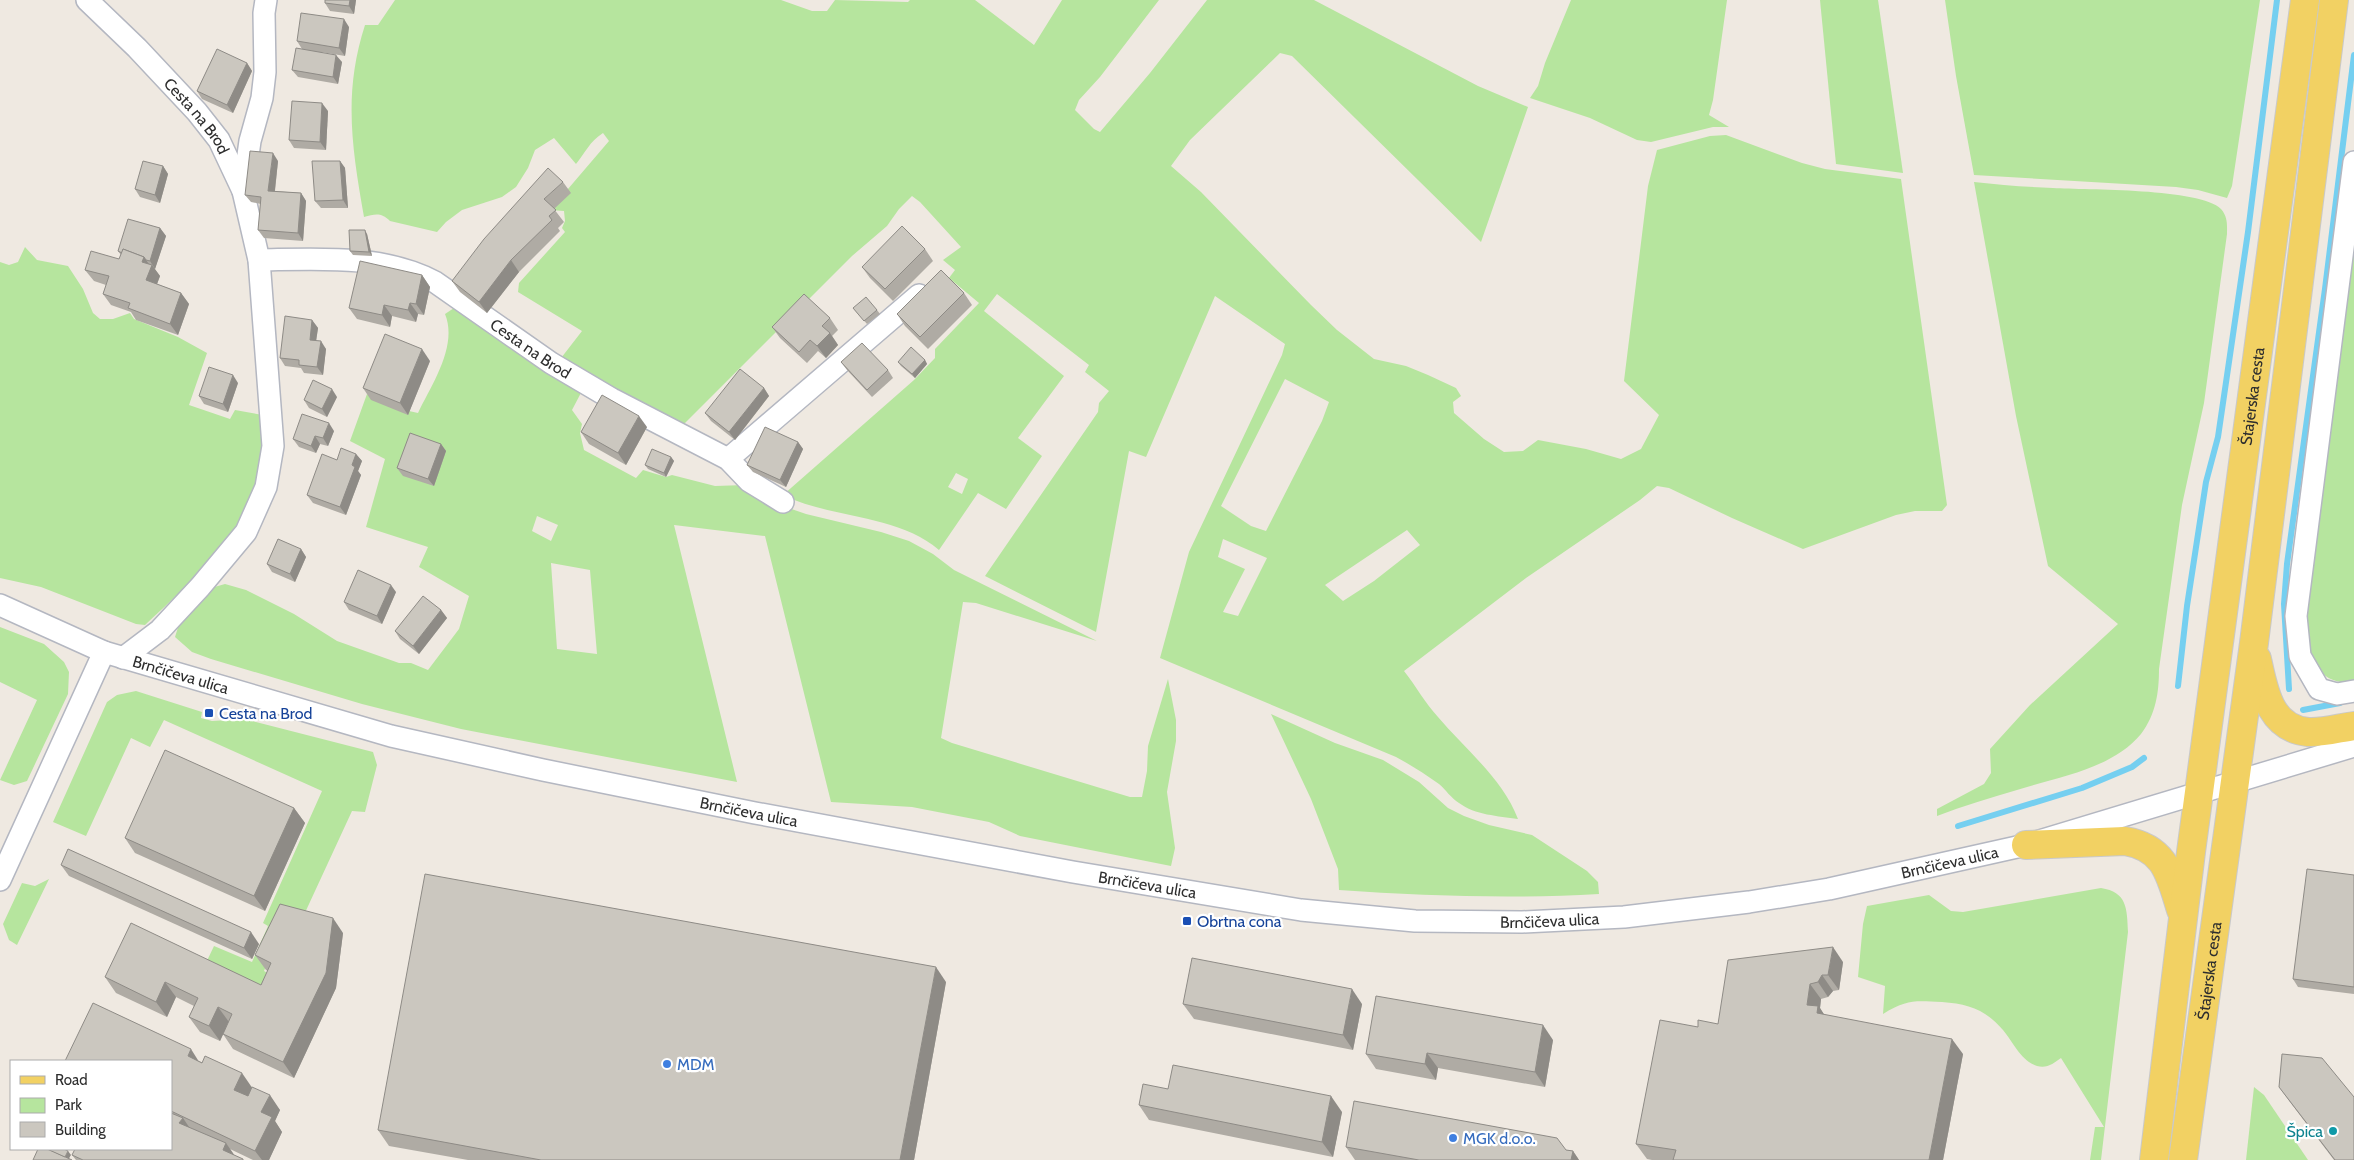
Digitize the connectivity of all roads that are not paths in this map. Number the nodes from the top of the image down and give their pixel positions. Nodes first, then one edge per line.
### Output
1 (87, 0) edge
2 (266, 0) edge
3 (2305, 0) edge
4 (2334, 0) edge
5 (2354, 162) edge
6 (243, 191) junction
7 (259, 260) junction
8 (934, 282) edge
9 (728, 459) junction
10 (783, 502) dead end
11 (0, 605) edge
12 (2254, 643) junction
13 (114, 655) junction
14 (2354, 691) edge
15 (2354, 726) edge
16 (2354, 746) edge
17 (2235, 782) junction
18 (2199, 793) junction
19 (2026, 844) junction
20 (0, 880) edge
21 (2183, 916) junction
22 (2154, 1160) edge
23 (2184, 1160) edge

1 - 6 street, Cesta na Brod
2 - 6 street
3 - 18 main road, Štajerska cesta
4 - 12 main road, Štajerska cesta
5 - 14 street
6 - 7 street, Cesta na Brod
7 - 9 street, Cesta na Brod
7 - 13 street, Cesta na Brod
8 - 9 street
9 - 10 street, Cesta na Brod
11 - 13 street, Brnčičeva ulica
12 - 15 main road
12 - 17 main road, Štajerska cesta
13 - 19 street, Brnčičeva ulica
13 - 20 street
16 - 17 street
17 - 18 street
17 - 23 main road, Štajerska cesta
18 - 19 street, Brnčičeva ulica
18 - 21 main road, Štajerska cesta
19 - 21 main road
21 - 22 main road, Štajerska cesta

